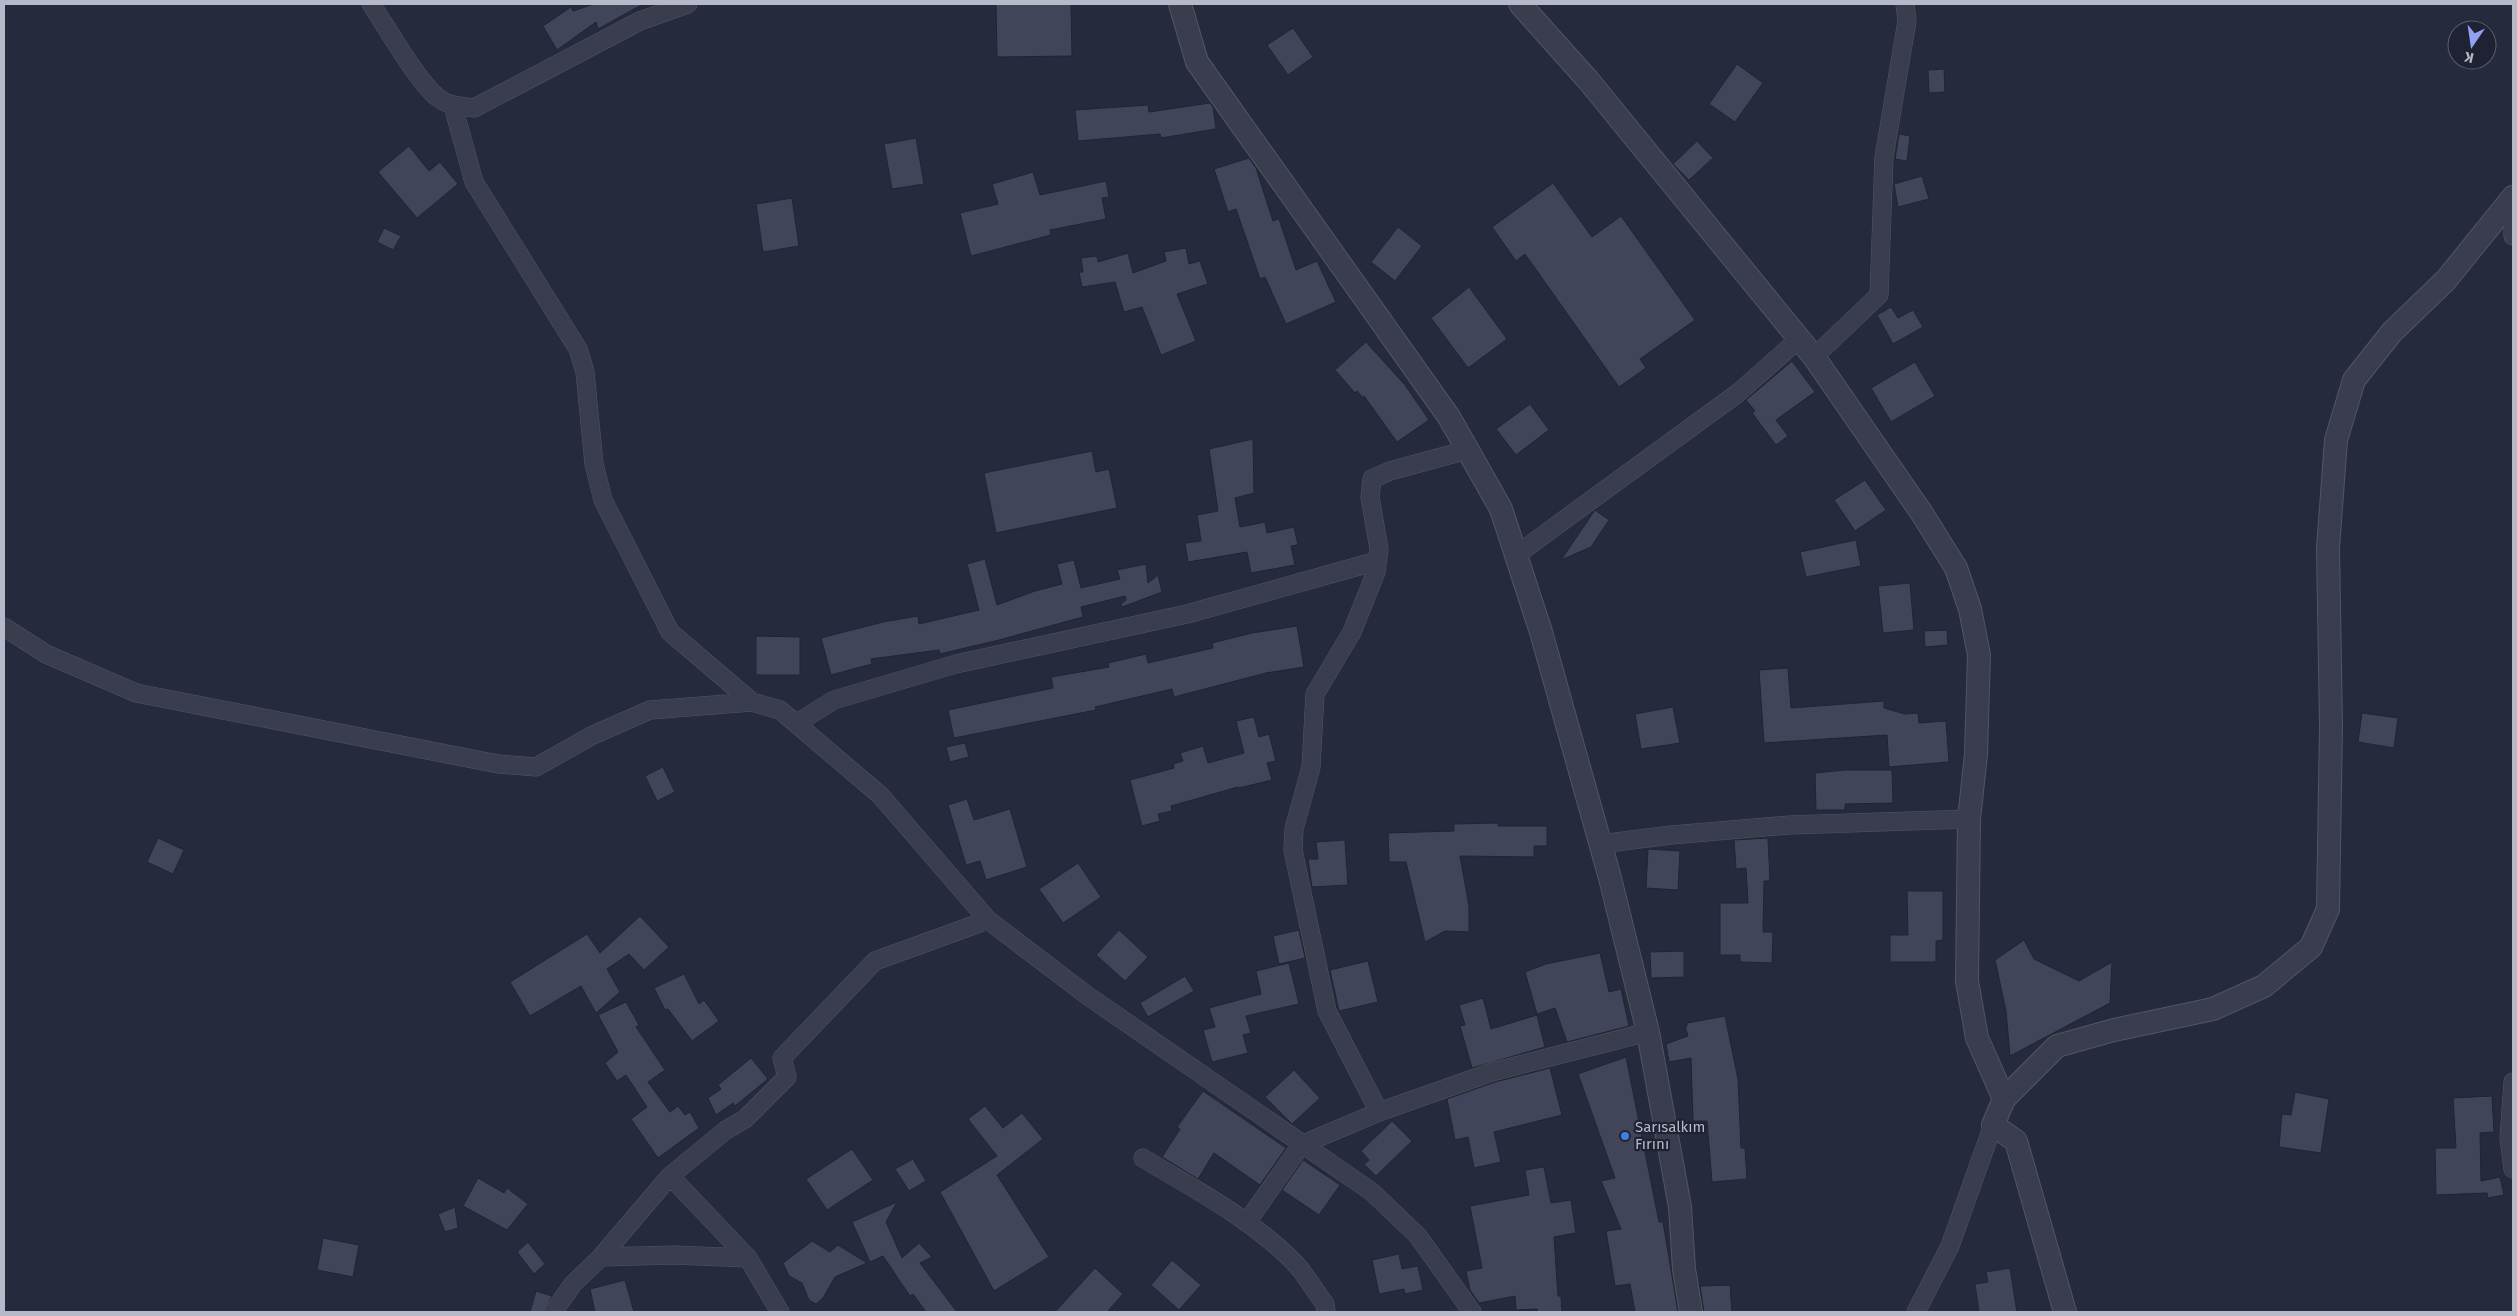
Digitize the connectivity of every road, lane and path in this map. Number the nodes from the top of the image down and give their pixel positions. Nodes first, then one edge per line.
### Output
1 (371, 4) edge
2 (688, 4) edge
3 (1180, 4) edge
4 (1520, 4) edge
5 (1904, 4) edge
6 (453, 106) junction
7 (2513, 198) edge
8 (2513, 236) edge
9 (1799, 339) junction
10 (1814, 358) junction
11 (1468, 450) junction
12 (1516, 555) junction
13 (1377, 561) junction
14 (4, 627) edge
15 (752, 702) junction
16 (797, 723) junction
17 (1969, 819) junction
18 (1600, 844) junction
19 (988, 920) junction
20 (1648, 1032) junction
21 (2513, 1082) edge
22 (2004, 1099) junction
23 (1379, 1112) junction
24 (1993, 1125) junction
25 (1301, 1145) junction
26 (1143, 1158) dead end
27 (2513, 1169) edge
28 (670, 1176) junction
29 (1247, 1222) junction
30 (601, 1257) junction
31 (748, 1258) junction
32 (553, 1312) edge
33 (780, 1312) edge
34 (1326, 1312) edge
35 (1472, 1312) edge
36 (1691, 1312) edge
37 (1916, 1312) edge
38 (2066, 1312) edge

1 - 6 street
2 - 6 street
3 - 11 street
4 - 9 street
5 - 10 street
6 - 15 street
7 - 8 street
7 - 22 street
9 - 10 street
9 - 12 street
10 - 17 street
11 - 12 street
11 - 13 street
12 - 18 street
13 - 16 street
13 - 23 street
14 - 15 street
15 - 16 street
16 - 19 street
17 - 18 street
17 - 22 street
18 - 20 street
19 - 25 street
19 - 28 street
20 - 23 street
20 - 36 street
21 - 27 street
22 - 24 street
23 - 25 street
24 - 37 street
24 - 38 street
25 - 29 street
25 - 35 street
26 - 29 street
28 - 30 street
28 - 31 street
29 - 34 street
30 - 31 street
30 - 32 street
31 - 33 street

